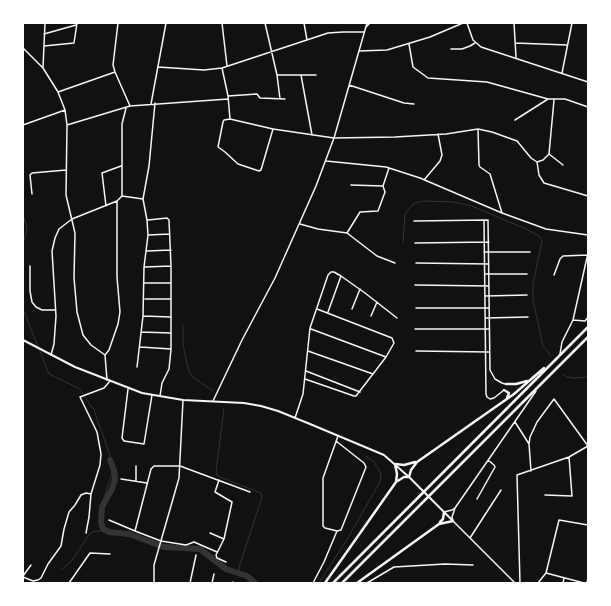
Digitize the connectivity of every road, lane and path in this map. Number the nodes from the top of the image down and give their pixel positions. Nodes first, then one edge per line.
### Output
1 (45, 23) edge
2 (118, 23) edge
3 (166, 23) edge
4 (222, 23) edge
5 (265, 23) edge
6 (304, 23) edge
7 (367, 23) edge
8 (370, 23) edge
9 (463, 23) edge
10 (467, 23) edge
11 (514, 23) edge
12 (572, 23) edge
13 (76, 24) edge
14 (366, 27) junction
15 (364, 32) junction
16 (44, 34) junction
17 (307, 40) junction
18 (475, 43) junction
19 (515, 43) junction
20 (408, 44) junction
21 (567, 45) junction
22 (44, 46) junction
23 (23, 49) edge
24 (451, 49) dead end
25 (359, 51) junction
26 (272, 52) junction
27 (516, 58) junction
28 (227, 66) junction
29 (158, 67) junction
30 (42, 68) junction
31 (222, 68) junction
32 (115, 72) junction
33 (562, 74) junction
34 (277, 75) junction
35 (301, 75) junction
36 (316, 75) dead end
37 (588, 82) edge
38 (349, 85) junction
39 (58, 92) junction
40 (228, 96) junction
41 (228, 99) junction
42 (280, 99) junction
43 (285, 99) dead end
44 (548, 99) junction
45 (554, 100) junction
46 (155, 103) junction
47 (151, 104) junction
48 (414, 104) dead end
49 (130, 106) junction
50 (588, 107) edge
51 (126, 108) junction
52 (65, 110) junction
53 (230, 119) junction
54 (515, 120) dead end
55 (23, 125) edge
56 (67, 125) junction
57 (273, 128) junction
58 (478, 129) junction
59 (438, 134) junction
60 (312, 135) junction
61 (334, 138) junction
62 (549, 154) junction
63 (326, 161) junction
64 (537, 162) junction
65 (563, 165) dead end
66 (121, 166) junction
67 (389, 168) junction
68 (66, 170) junction
69 (424, 180) junction
70 (351, 185) dead end
71 (383, 186) junction
72 (32, 194) dead end
73 (122, 196) junction
74 (588, 196) edge
75 (143, 199) junction
76 (117, 201) junction
77 (106, 206) junction
78 (502, 213) junction
79 (72, 220) junction
80 (147, 220) junction
81 (484, 220) junction
82 (414, 221) dead end
83 (300, 224) junction
84 (484, 230) junction
85 (488, 230) junction
86 (347, 232) junction
87 (170, 234) junction
88 (588, 235) edge
89 (148, 236) junction
90 (484, 242) junction
91 (489, 242) junction
92 (415, 243) dead end
93 (171, 250) junction
94 (146, 251) junction
95 (484, 252) junction
96 (489, 252) junction
97 (530, 252) dead end
98 (588, 254) edge
99 (395, 263) dead end
100 (416, 263) dead end
101 (485, 264) junction
102 (489, 264) junction
103 (30, 266) dead end
104 (171, 266) junction
105 (144, 267) junction
106 (485, 274) junction
107 (489, 274) junction
108 (527, 274) dead end
109 (554, 275) dead end
110 (341, 276) junction
111 (144, 283) junction
112 (171, 283) junction
113 (415, 285) dead end
114 (485, 285) junction
115 (489, 286) junction
116 (360, 289) junction
117 (526, 295) dead end
118 (485, 296) junction
119 (489, 296) junction
120 (144, 299) junction
121 (171, 299) junction
122 (377, 302) junction
123 (485, 307) junction
124 (416, 308) dead end
125 (489, 308) junction
126 (316, 309) junction
127 (352, 309) dead end
128 (55, 310) junction
129 (328, 313) junction
130 (143, 316) junction
131 (371, 316) dead end
132 (172, 317) junction
133 (528, 317) dead end
134 (588, 317) edge
135 (397, 318) dead end
136 (485, 318) junction
137 (489, 318) junction
138 (574, 320) junction
139 (588, 327) edge
140 (310, 328) junction
141 (415, 329) dead end
142 (485, 329) junction
143 (489, 329) junction
144 (141, 332) junction
145 (171, 333) junction
146 (588, 337) edge
147 (23, 340) edge
148 (140, 347) junction
149 (171, 349) junction
150 (308, 351) junction
151 (416, 351) dead end
152 (486, 352) junction
153 (489, 352) junction
154 (560, 354) junction
155 (51, 355) junction
156 (105, 355) junction
157 (386, 356) junction
158 (552, 362) junction
159 (137, 367) dead end
160 (306, 370) junction
161 (373, 374) junction
162 (305, 379) junction
163 (106, 380) junction
164 (529, 380) junction
165 (110, 381) junction
166 (506, 384) joint
167 (538, 387) junction
168 (128, 389) junction
169 (504, 390) joint
170 (360, 392) junction
171 (152, 395) junction
172 (160, 396) junction
173 (507, 398) junction
174 (183, 400) junction
175 (213, 401) junction
176 (295, 418) junction
177 (515, 422) junction
178 (338, 436) junction
179 (336, 441) junction
180 (529, 444) junction
181 (588, 446) edge
182 (568, 457) junction
183 (488, 460) junction
184 (418, 462) junction
185 (395, 464) junction
186 (136, 466) dead end
187 (180, 466) junction
188 (531, 471) junction
189 (409, 477) junction
190 (121, 479) dead end
191 (219, 480) junction
192 (136, 481) junction
193 (396, 482) junction
194 (147, 483) junction
195 (501, 490) dead end
196 (250, 492) dead end
197 (91, 494) junction
198 (545, 495) dead end
199 (477, 499) dead end
200 (454, 508) junction
201 (444, 512) junction
202 (109, 520) dead end
203 (453, 521) junction
204 (439, 524) junction
205 (588, 525) edge
206 (135, 531) junction
207 (337, 531) junction
208 (86, 533) dead end
209 (210, 533) dead end
210 (470, 538) junction
211 (224, 539) junction
212 (161, 542) junction
213 (217, 552) junction
214 (110, 554) dead end
215 (196, 555) dead end
216 (226, 562) dead end
217 (31, 565) dead end
218 (473, 565) dead end
219 (546, 573) junction
220 (214, 574) dead end
221 (23, 577) edge
222 (564, 578) junction
223 (588, 578) edge
224 (69, 583) edge
225 (154, 583) edge
226 (190, 583) edge
227 (212, 583) edge
228 (313, 583) edge
229 (325, 583) edge
230 (332, 583) edge
231 (342, 583) edge
232 (357, 583) edge
233 (367, 583) edge
234 (515, 583) edge
235 (520, 583) edge
236 (538, 583) edge
237 (563, 583) edge
238 (584, 583) edge
239 (587, 583) edge

1 - 16 street
2 - 32 street
3 - 29 street
4 - 28 street
5 - 26 street
6 - 17 street
7 - 14 street
8 - 14 street
9 - 20 street
10 - 18 street
11 - 19 street
12 - 21 street
13 - 16 street
13 - 22 street
14 - 15 street
15 - 17 street
15 - 25 street
16 - 22 street
17 - 26 street
18 - 24 street
18 - 27 street
19 - 21 street
19 - 27 street
20 - 25 street
20 - 44 street
21 - 33 street
22 - 30 street
23 - 30 street
25 - 38 street
26 - 28 street
26 - 34 street
27 - 33 street
28 - 31 street
29 - 31 street
29 - 47 street
30 - 39 street
31 - 40 street
32 - 39 street
32 - 49 street
33 - 37 street
34 - 35 street
34 - 42 street
35 - 36 street
35 - 60 street
38 - 48 street
38 - 61 street
39 - 52 street
40 - 41 street
40 - 42 street
41 - 46 street
41 - 53 street
42 - 43 street
44 - 45 street
44 - 54 street
45 - 50 street
45 - 62 street
46 - 47 street
46 - 75 street
47 - 49 street
49 - 51 street
51 - 56 street
51 - 66 street
52 - 55 street
52 - 56 street
53 - 57 street
53 - 57 street
56 - 68 street
57 - 60 street
58 - 59 street
58 - 64 street
58 - 78 street
59 - 61 street
59 - 69 street
60 - 61 street
61 - 63 street
62 - 64 street
62 - 65 street
63 - 67 street
63 - 83 street
64 - 74 street
66 - 73 street
66 - 77 street
67 - 69 street
67 - 71 street
68 - 72 street
68 - 79 street
69 - 78 street
70 - 71 street
71 - 86 street
73 - 75 street
73 - 76 street
75 - 80 street
76 - 77 street
76 - 156 street
77 - 79 street
78 - 88 street
79 - 128 street
79 - 156 street
80 - 87 street
80 - 89 street
81 - 82 street
81 - 84 street
81 - 85 street
83 - 86 street
83 - 175 street
84 - 85 street
84 - 90 street
85 - 91 street
86 - 99 street
87 - 89 street
87 - 93 street
89 - 94 street
90 - 91 street
90 - 92 street
90 - 95 street
91 - 96 street
93 - 94 street
93 - 104 street
94 - 105 street
95 - 96 street
95 - 101 street
96 - 97 street
96 - 102 street
98 - 109 street
98 - 138 street
100 - 101 street
101 - 102 street
101 - 106 street
102 - 107 street
103 - 128 street
104 - 105 street
104 - 112 street
105 - 111 street
106 - 107 street
106 - 114 street
107 - 108 street
107 - 115 street
110 - 116 street
110 - 126 street
110 - 129 street
111 - 112 street
111 - 120 street
112 - 121 street
113 - 114 street
114 - 115 street
114 - 118 street
115 - 119 street
116 - 122 street
116 - 127 street
117 - 119 street
118 - 119 street
118 - 123 street
119 - 125 street
120 - 121 street
120 - 130 street
121 - 132 street
122 - 131 street
122 - 135 street
123 - 124 street
123 - 125 street
123 - 136 street
125 - 137 street
126 - 129 street
126 - 140 street
128 - 155 street
129 - 157 street
130 - 132 street
130 - 144 street
132 - 145 street
133 - 137 street
134 - 138 street
136 - 137 street
136 - 142 street
137 - 143 street
138 - 154 street
139 - 154 main road
140 - 150 street
140 - 157 street
141 - 142 street
142 - 143 street
142 - 152 street
143 - 153 street
144 - 145 street
144 - 148 street
145 - 149 street
146 - 167 main road
147 - 155 street
148 - 149 street
148 - 159 street
149 - 172 street
150 - 160 street
150 - 161 street
151 - 152 street
152 - 153 street
152 - 169 street
153 - 166 street
154 - 158 main road
155 - 163 street
156 - 163 street
157 - 161 street
158 - 164 main road
158 - 230 main road
160 - 162 street
160 - 170 street
161 - 170 street
162 - 170 street
162 - 176 street
163 - 165 street
164 - 166 main road
164 - 173 main road
165 - 168 street
165 - 197 street
167 - 177 street
167 - 231 main road
168 - 171 street
168 - 171 street
169 - 173 main road
171 - 172 street
172 - 174 street
173 - 184 main road
174 - 175 street
174 - 187 street
175 - 176 street
176 - 178 street
177 - 180 street
177 - 183 street
178 - 179 street
178 - 185 street
179 - 207 street
179 - 207 street
180 - 181 street
180 - 188 street
181 - 182 street
182 - 188 street
182 - 198 street
183 - 199 street
183 - 200 street
184 - 185 main road
184 - 189 main road
185 - 189 street
185 - 193 main road
186 - 192 street
187 - 191 street
187 - 194 street
187 - 212 street
188 - 235 street
189 - 193 main road
189 - 201 street
190 - 192 street
191 - 196 street
191 - 211 street
192 - 194 street
193 - 229 main road
194 - 206 street
195 - 210 street
197 - 208 street
197 - 221 street
200 - 201 street
200 - 203 street
201 - 203 street
201 - 204 main road
202 - 206 street
203 - 204 main road
203 - 210 street
204 - 232 main road
205 - 219 street
206 - 212 street
207 - 228 street
209 - 211 street
210 - 234 street
211 - 213 street
212 - 213 street
212 - 225 street
213 - 216 street
214 - 224 street
215 - 226 street
217 - 221 street
218 - 233 street
219 - 222 street
219 - 236 street
220 - 227 street
222 - 237 street
222 - 238 street
223 - 239 street

